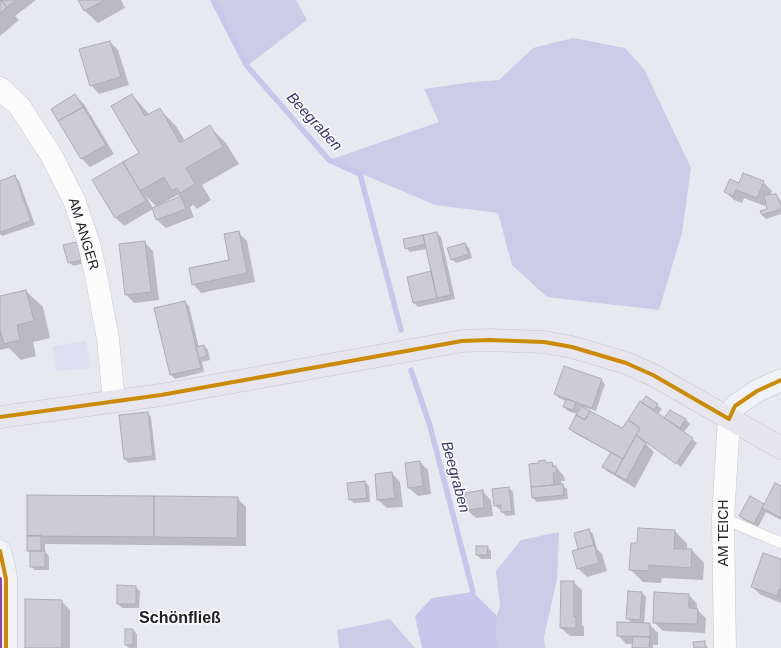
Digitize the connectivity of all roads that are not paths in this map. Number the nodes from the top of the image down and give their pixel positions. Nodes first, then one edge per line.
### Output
1 (0, 88) edge
2 (781, 380) edge
3 (114, 401) junction
4 (0, 417) edge
5 (728, 419) junction
6 (781, 448) edge
7 (723, 518) junction
8 (781, 543) edge
9 (0, 551) edge
10 (6, 648) edge
11 (725, 648) edge

1 - 3 street, AM ANGER
2 - 5 main road
3 - 4 main road
3 - 5 main road
5 - 6 main road
5 - 7 street, AM TEICH
7 - 8 lane
7 - 11 street, AM TEICH
9 - 10 main road

